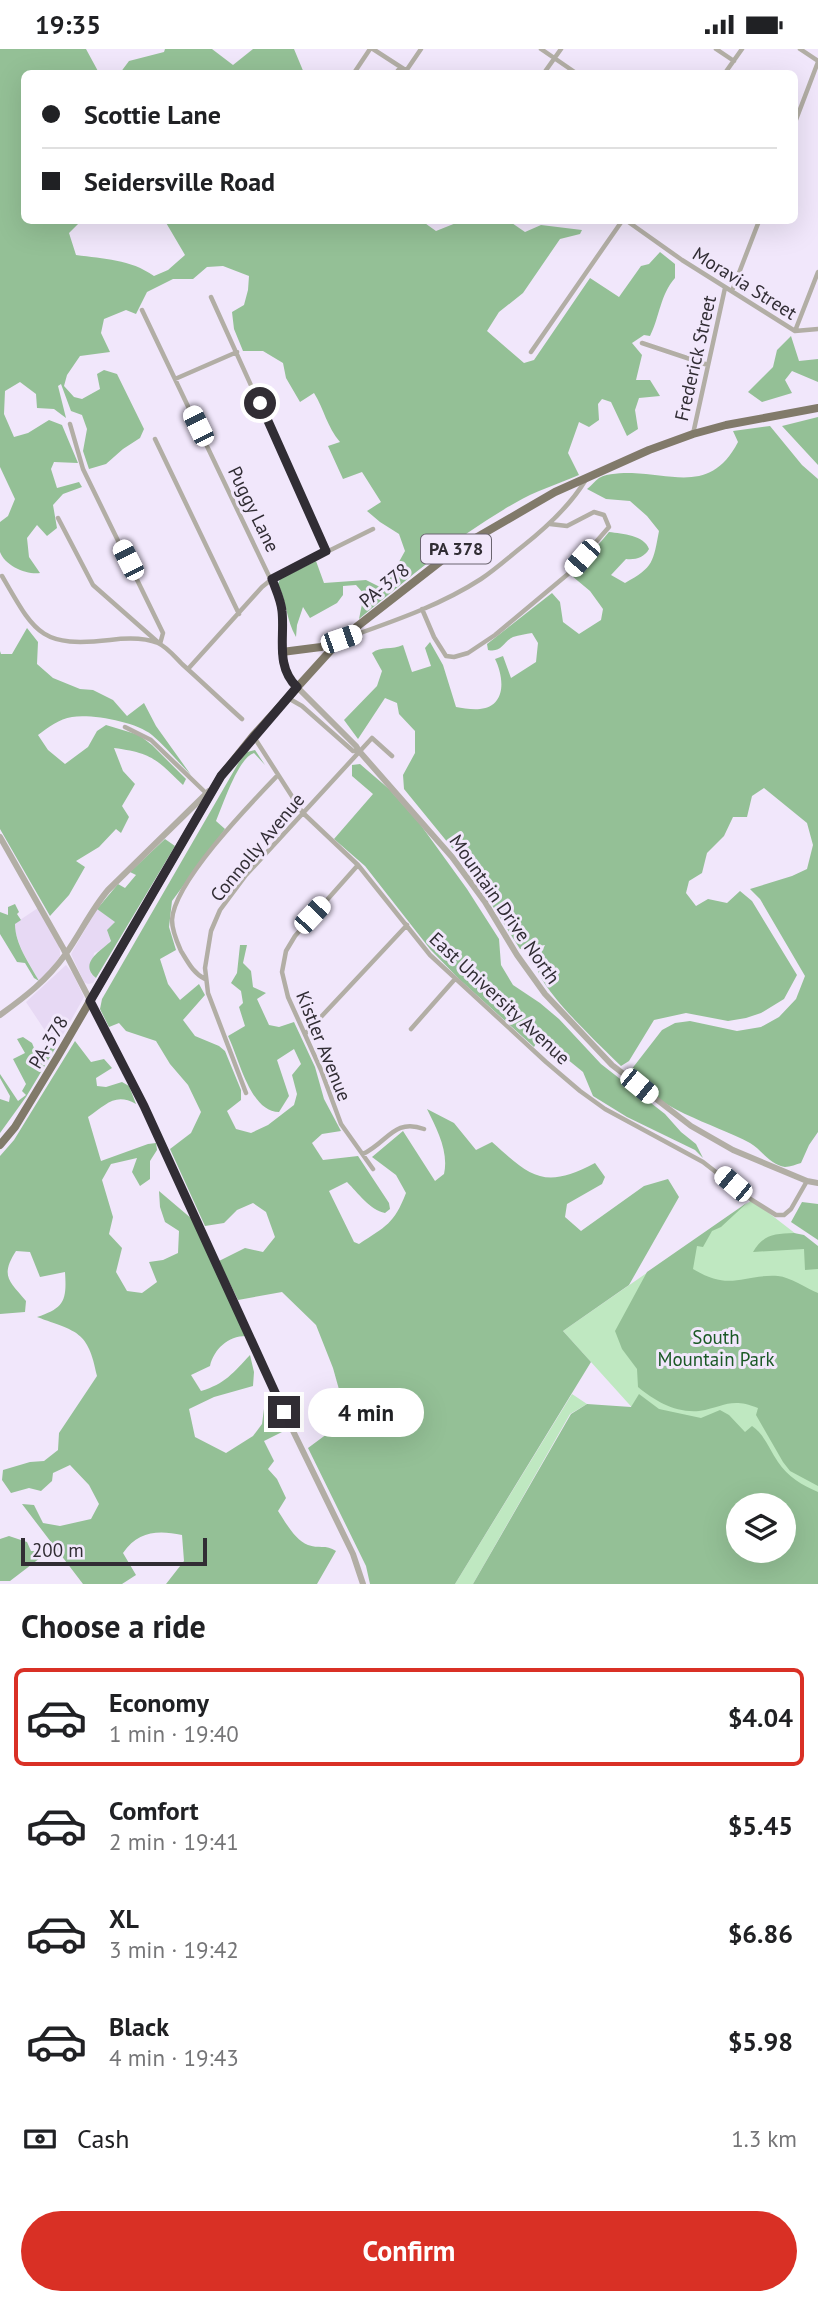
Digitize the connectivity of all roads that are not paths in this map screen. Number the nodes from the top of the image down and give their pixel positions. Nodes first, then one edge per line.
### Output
1 (372, 49) edge
2 (421, 49) edge
3 (541, 49) edge
4 (561, 49) edge
5 (716, 49) edge
6 (742, 49) edge
7 (800, 49) edge
8 (555, 59) junction
9 (734, 61) junction
10 (818, 62) edge
11 (400, 68) joint
12 (356, 70) edge
13 (404, 70) edge
14 (409, 70) edge
15 (546, 70) edge
16 (572, 70) edge
17 (727, 70) edge
18 (798, 114) edge
19 (623, 224) edge
20 (629, 224) edge
21 (758, 224) edge
22 (818, 272) edge
23 (725, 288) junction
24 (732, 291) junction
25 (211, 297) dead end
26 (142, 310) dead end
27 (818, 329) edge
28 (795, 331) junction
29 (642, 343) dead end
30 (237, 352) junction
31 (531, 352) dead end
32 (708, 365) junction
33 (175, 379) junction
34 (818, 408) edge
35 (70, 424) dead end
36 (693, 434) junction
37 (155, 439) dead end
38 (585, 480) junction
39 (58, 518) dead end
40 (550, 524) junction
41 (373, 529) dead end
42 (326, 551) junction
43 (2, 576) dead end
44 (272, 579) junction
45 (422, 609) junction
46 (239, 614) junction
47 (341, 639) junction
48 (160, 644) junction
49 (282, 652) junction
50 (188, 669) junction
51 (297, 687) junction
52 (288, 697) junction
53 (242, 719) dead end
54 (125, 727) dead end
55 (253, 736) junction
56 (359, 751) junction
57 (392, 756) dead end
58 (278, 775) junction
59 (221, 776) junction
60 (207, 794) junction
61 (302, 812) junction
62 (0, 837) edge
63 (358, 866) junction
64 (407, 925) junction
65 (66, 954) junction
66 (205, 979) junction
67 (455, 979) junction
68 (90, 1001) junction
69 (0, 1014) edge
70 (411, 1029) dead end
71 (305, 1034) junction
72 (246, 1093) dead end
73 (424, 1129) dead end
74 (0, 1145) edge
75 (363, 1154) junction
76 (373, 1169) dead end
77 (807, 1181) junction
78 (818, 1183) edge
79 (363, 1584) edge

1 - 11 street
1 - 12 street
2 - 14 street
3 - 8 street
4 - 8 street
5 - 9 street
6 - 9 street
7 - 10 street
8 - 15 street
8 - 16 street
9 - 17 street
10 - 18 street
11 - 13 street
19 - 31 street
20 - 23 street, Moravia Street
21 - 24 street, Frederick Street
22 - 28 street
23 - 24 street, Moravia Street
23 - 32 street, Frederick Street
24 - 28 street, Moravia Street
25 - 30 street
26 - 33 street, Puggy Lane
27 - 28 street, Moravia Street
29 - 32 street
30 - 33 street
30 - 42 street
32 - 36 street, Frederick Street
33 - 44 street, Puggy Lane
34 - 36 main road, PA-378 / PA 378
35 - 48 street
36 - 38 main road, PA-378 / PA 378
37 - 46 street
38 - 40 street
38 - 47 main road, PA-378 / PA 378
39 - 48 street
40 - 45 street
40 - 45 street
41 - 42 street
42 - 44 street
43 - 48 street
44 - 46 street
44 - 49 street, Puggy Lane
45 - 47 street
46 - 50 street
47 - 49 main road
47 - 51 main road, PA-378 / PA 378
48 - 50 street
49 - 51 street, Puggy Lane
50 - 53 street
51 - 52 main road, PA-378 / PA 378
51 - 56 street, Mountain Drive North
52 - 55 main road, PA-378 / PA 378
52 - 56 street
54 - 60 street
55 - 58 street, East University Avenue
55 - 59 main road, PA-378 / PA 378
56 - 57 street
56 - 61 street, Connolly Avenue
56 - 77 street, Mountain Drive North
58 - 61 street, East University Avenue
58 - 66 street
59 - 60 street
59 - 68 main road, PA-378 / PA 378
60 - 65 street
61 - 63 street, East University Avenue
61 - 66 street, Connolly Avenue
62 - 65 street
63 - 64 street, East University Avenue
63 - 71 street, Kistler Avenue
64 - 67 street, East University Avenue
64 - 71 street
65 - 68 street
65 - 69 street
66 - 72 street, Connolly Avenue
67 - 70 street
67 - 77 street, East University Avenue
68 - 74 main road, PA-378 / PA 378
68 - 79 street
71 - 75 street, Kistler Avenue
73 - 75 street
75 - 76 street, Kistler Avenue
77 - 78 street, Mountain Drive North

